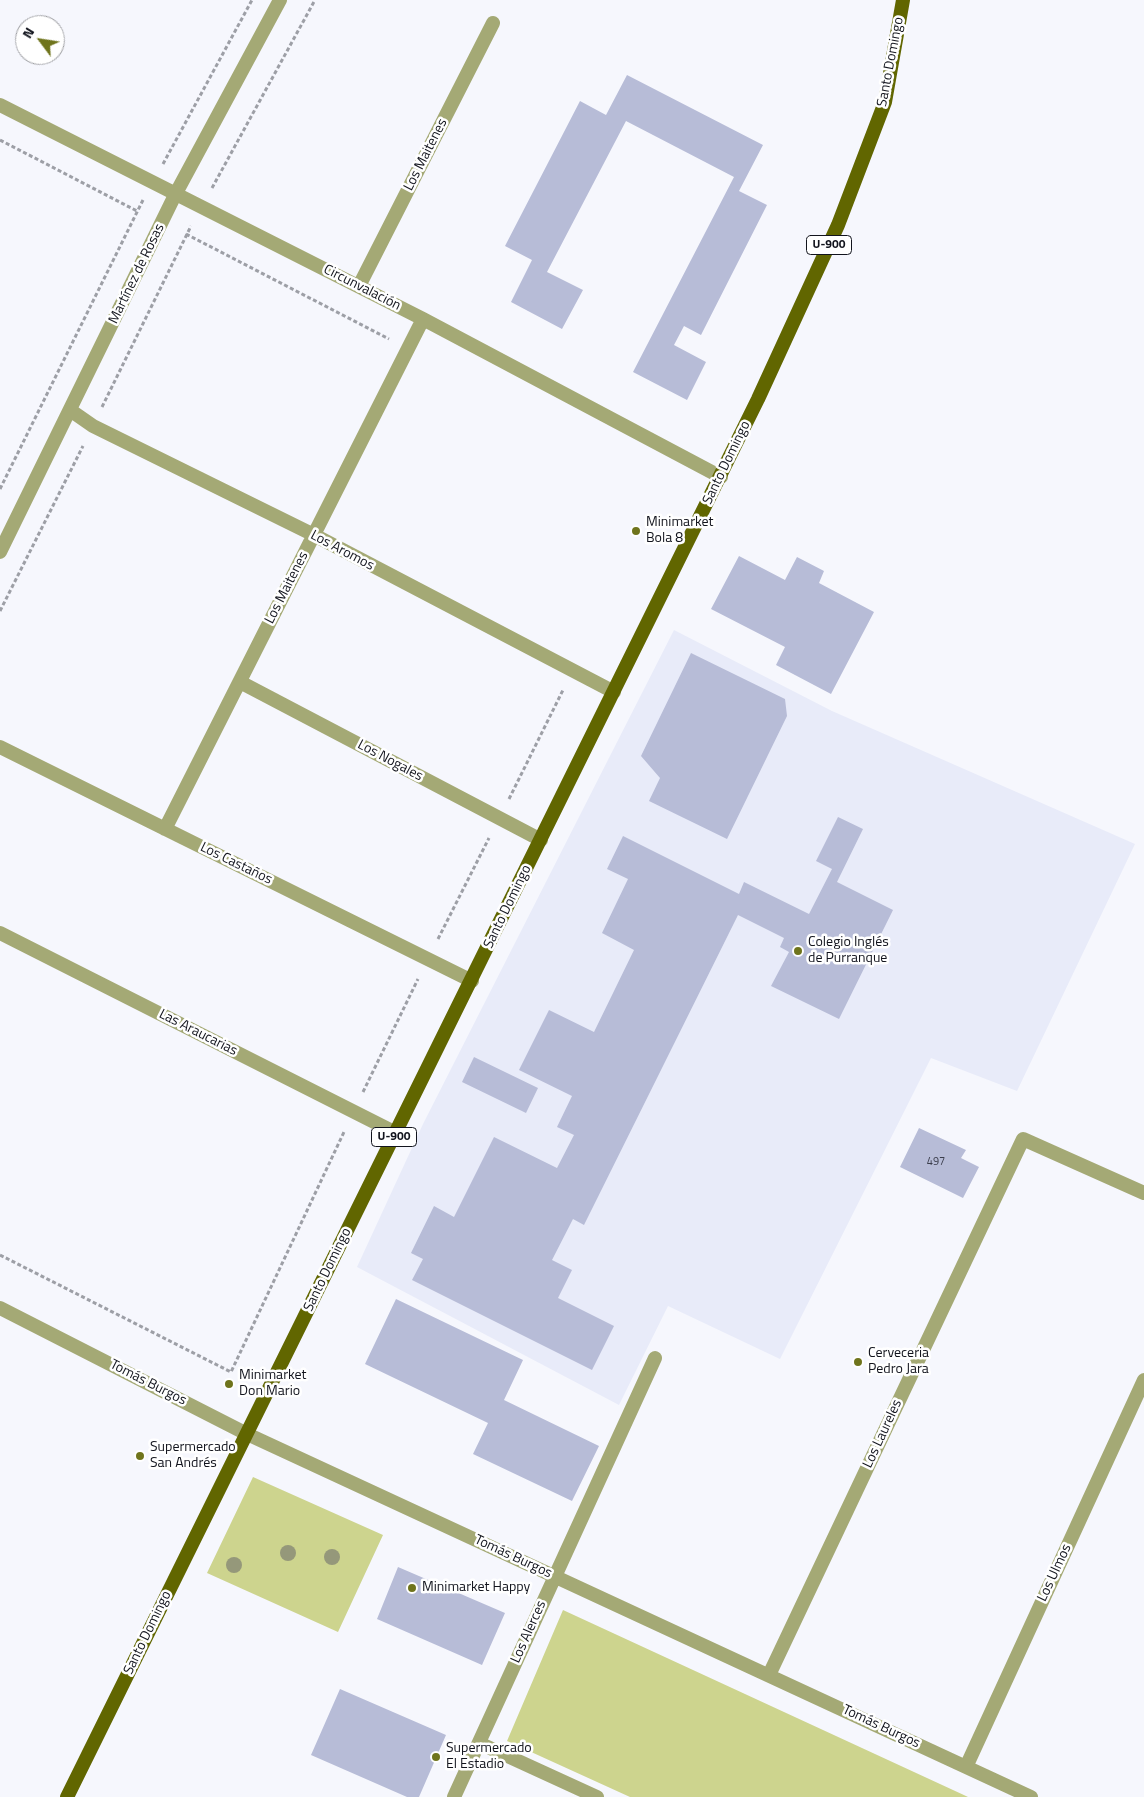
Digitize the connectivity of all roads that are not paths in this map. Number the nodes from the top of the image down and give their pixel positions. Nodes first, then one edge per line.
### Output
1 (280, 0) edge
2 (903, 0) edge
3 (494, 23) dead end
4 (0, 105) edge
5 (175, 195) junction
6 (358, 286) junction
7 (423, 319) junction
8 (70, 410) junction
9 (721, 477) junction
10 (314, 535) junction
11 (0, 552) edge
12 (240, 682) junction
13 (614, 692) junction
14 (0, 747) edge
15 (165, 829) junction
16 (541, 840) junction
17 (0, 933) edge
18 (472, 981) junction
19 (396, 1133) junction
20 (1144, 1193) edge
21 (0, 1308) edge
22 (655, 1358) dead end
23 (1144, 1380) edge
24 (247, 1434) junction
25 (554, 1576) junction
26 (769, 1675) junction
27 (480, 1743) junction
28 (966, 1767) junction
29 (67, 1797) edge
30 (454, 1797) edge
31 (597, 1797) edge
32 (1031, 1797) edge

1 - 5 street, Martínez de Rosas
2 - 9 main road, Santo Domingo / U-900
3 - 6 street, Los Maitenes
4 - 5 street, Circunvalación
5 - 6 street, Circunvalación
5 - 8 street, Martínez de Rosas
6 - 7 street, Circunvalación
7 - 9 street, Circunvalación
7 - 10 street, Los Maitenes
8 - 10 street, Los Aromos
8 - 11 street, Martínez de Rosas
9 - 13 main road, Santo Domingo / U-900
10 - 12 street, Los Maitenes
10 - 13 street, Los Aromos
12 - 15 street, Los Maitenes
12 - 16 street, Los Nogales
13 - 16 main road, Santo Domingo / U-900
14 - 15 street, Los Castaños
15 - 18 street, Los Castaños
16 - 18 main road, Santo Domingo / U-900
17 - 19 street, Las Araucarias
18 - 19 main road, Santo Domingo / U-900
19 - 24 main road, Santo Domingo / U-900
20 - 26 street, Los Laureles
21 - 24 street, Tomás Burgos
22 - 25 street, Los Alerces
23 - 28 street, Los Ulmos
24 - 25 street, Tomás Burgos
24 - 29 main road, Santo Domingo / U-900
25 - 26 street, Tomás Burgos
25 - 27 street, Los Alerces
26 - 28 street, Tomás Burgos
27 - 30 street, Los Alerces
27 - 31 street
28 - 32 street, Tomás Burgos

